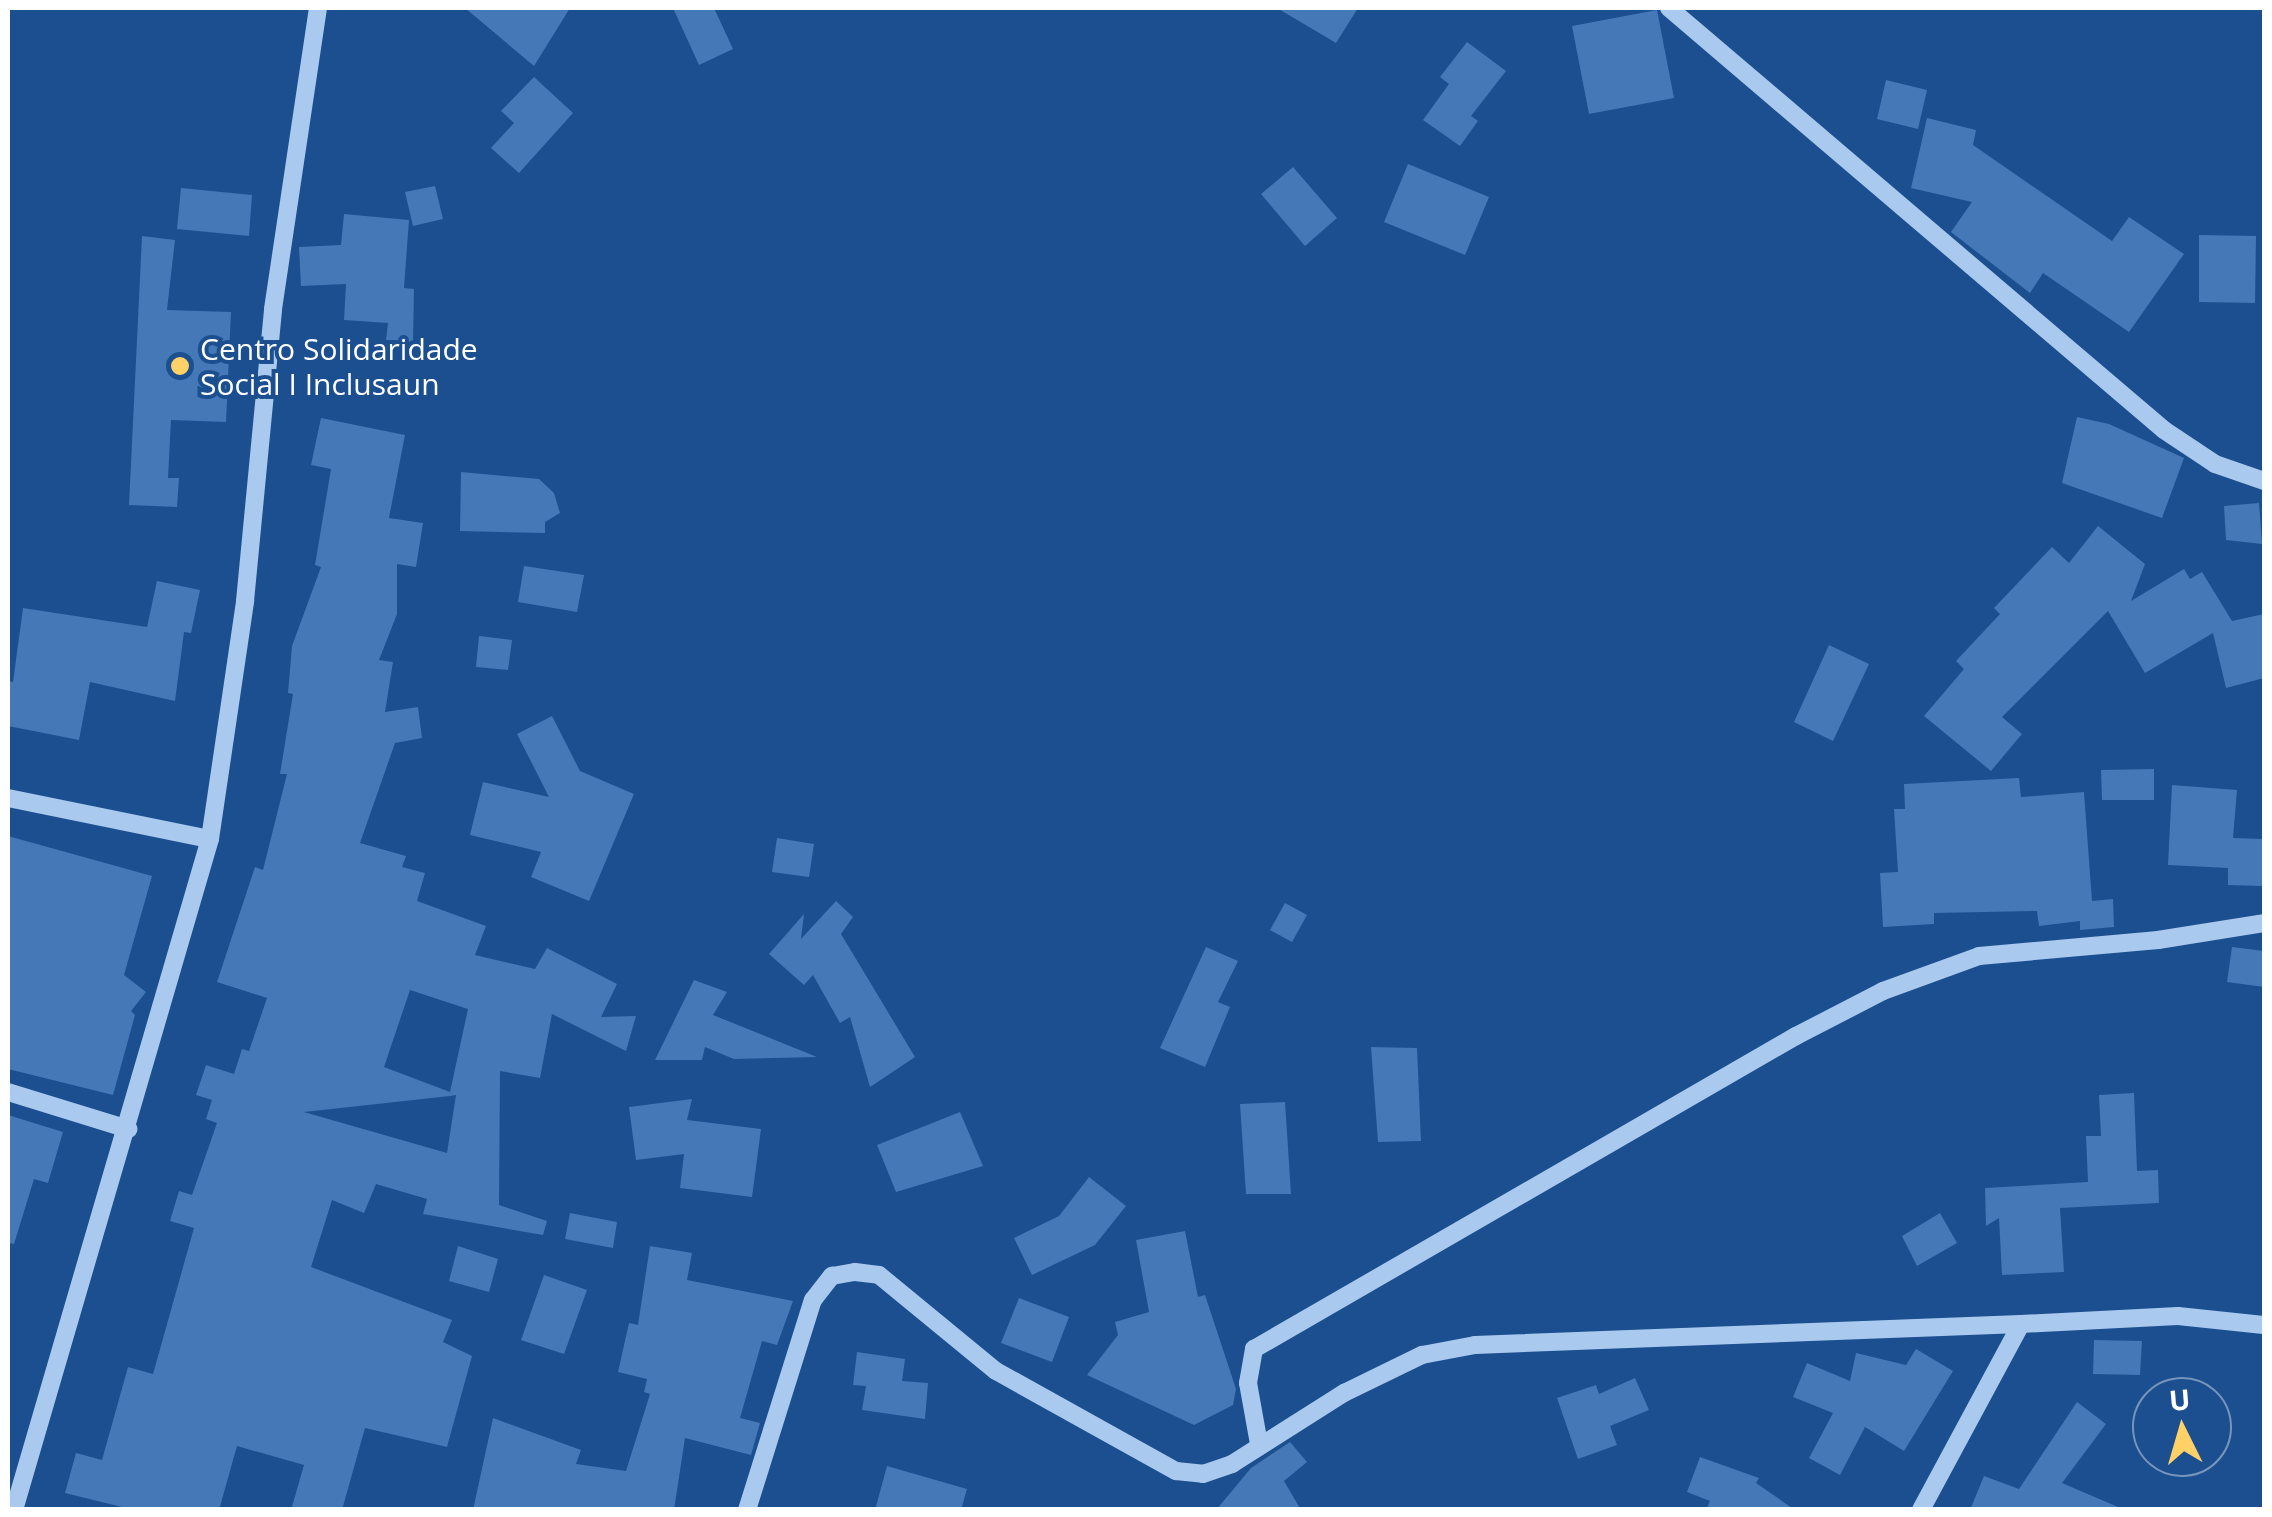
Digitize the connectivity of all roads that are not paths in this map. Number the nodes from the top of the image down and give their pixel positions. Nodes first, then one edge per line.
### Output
1 (318, 8) edge
2 (1669, 8) edge
3 (2264, 481) edge
4 (8, 798) edge
5 (210, 839) junction
6 (2264, 923) edge
7 (8, 1092) edge
8 (128, 1129) junction
9 (2021, 1324) junction
10 (2264, 1325) edge
11 (1259, 1444) junction
12 (14, 1510) edge
13 (747, 1510) edge
14 (1920, 1510) edge

1 - 5 street
2 - 3 street
4 - 5 street
5 - 8 street
6 - 11 street
7 - 8 street
8 - 12 street
9 - 10 street
9 - 11 street
9 - 14 street
11 - 13 street

